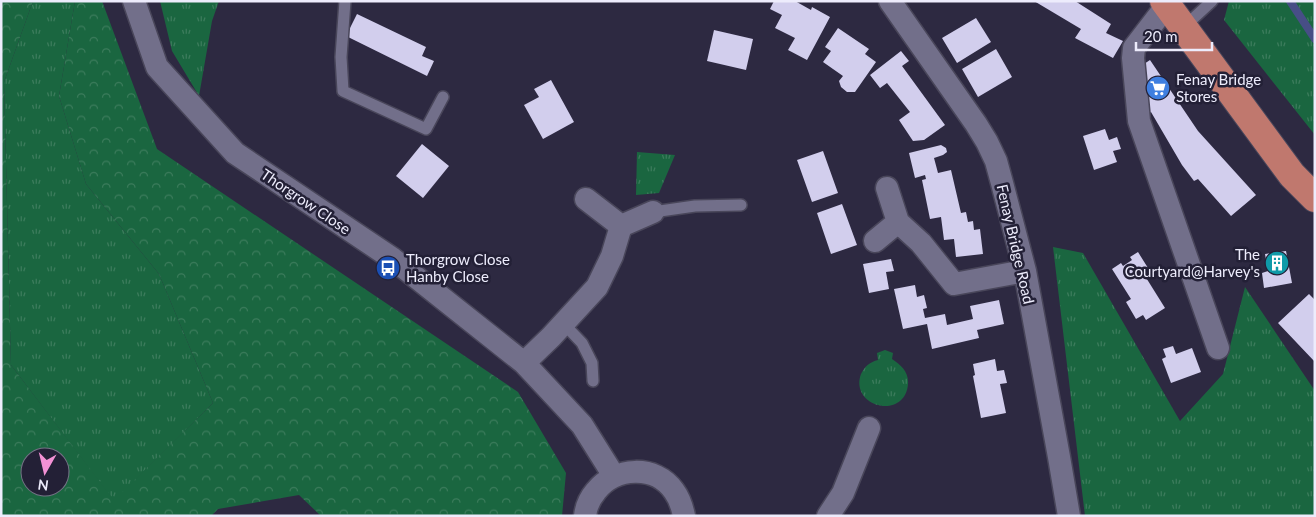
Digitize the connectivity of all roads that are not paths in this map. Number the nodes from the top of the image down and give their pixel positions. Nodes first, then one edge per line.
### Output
1 (134, 1) edge
2 (345, 1) edge
3 (890, 1) edge
4 (1212, 1) edge
5 (1166, 3) edge
6 (1184, 27) junction
7 (443, 97) dead end
8 (887, 188) dead end
9 (1315, 198) edge
10 (586, 199) dead end
11 (740, 205) dead end
12 (653, 212) joint
13 (898, 222) junction
14 (621, 226) junction
15 (875, 241) dead end
16 (1024, 270) junction
17 (563, 323) junction
18 (1218, 348) dead end
19 (524, 363) junction
20 (593, 381) dead end
21 (869, 428) dead end
22 (614, 476) junction
23 (585, 516) edge
24 (684, 516) edge
25 (828, 516) edge
26 (1069, 516) edge

1 - 19 street, Thorgrow Close
2 - 7 lane
3 - 16 street, Fenay Bridge Road
4 - 6 lane
5 - 6 highway
5 - 18 street
6 - 9 highway
8 - 13 street
10 - 14 street
11 - 12 lane
12 - 14 street
13 - 15 street
13 - 16 street
14 - 17 street
16 - 26 street, Fenay Bridge Road
17 - 19 street
17 - 20 lane
19 - 22 street, Thorgrow Close
21 - 25 street
22 - 23 street
22 - 24 street

